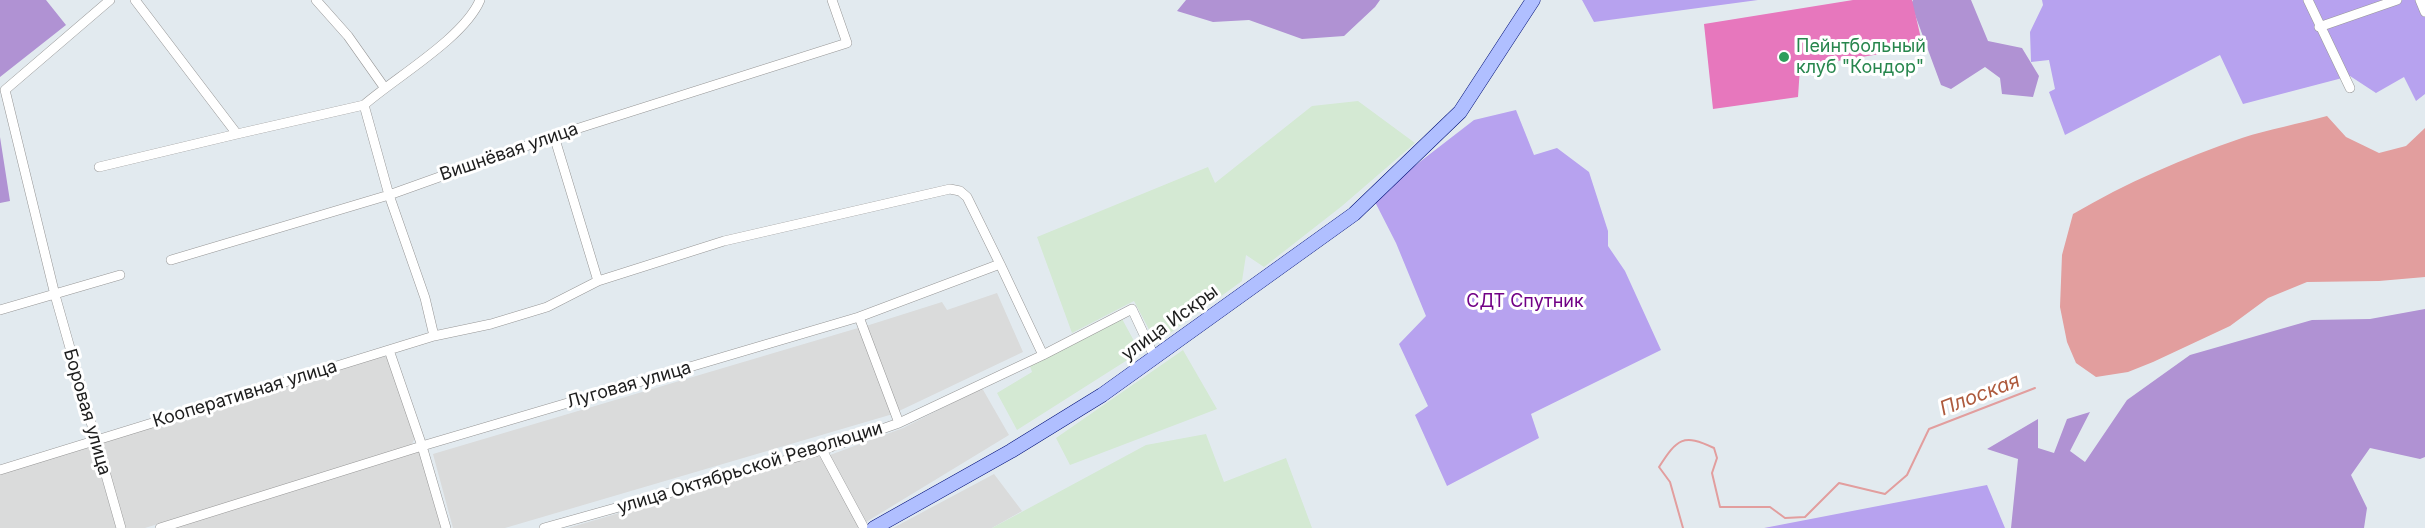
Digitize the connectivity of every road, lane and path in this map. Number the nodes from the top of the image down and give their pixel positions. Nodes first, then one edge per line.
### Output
1 (110, 0) edge
2 (135, 0) edge
3 (316, 0) edge
4 (480, 0) edge
5 (832, 0) edge
6 (1533, 0) edge
7 (2308, 0) edge
8 (2397, 0) edge
9 (2420, 0) edge
10 (2425, 12) edge
11 (2319, 27) junction
12 (384, 87) junction
13 (2350, 88) dead end
14 (364, 105) junction
15 (237, 134) junction
16 (554, 136) junction
17 (99, 167) dead end
18 (389, 195) junction
19 (171, 260) dead end
20 (1000, 264) junction
21 (120, 275) dead end
22 (598, 281) junction
23 (55, 295) junction
24 (0, 310) edge
25 (859, 317) junction
26 (434, 336) junction
27 (389, 350) junction
28 (1043, 355) junction
29 (1154, 357) junction
30 (899, 423) junction
31 (94, 440) junction
32 (422, 446) junction
33 (822, 450) junction
34 (0, 470) edge
35 (121, 528) edge
36 (160, 528) edge
37 (446, 528) edge
38 (544, 528) edge
39 (864, 528) edge
40 (874, 528) edge

1 - 23 street, Боровая улица
2 - 15 street
3 - 12 street
4 - 12 street
5 - 16 street, Вишнёвая улица
6 - 29 main road, улица Искры
7 - 11 street
8 - 11 street
9 - 10 street
11 - 13 street
12 - 14 street
14 - 15 street
14 - 18 street
15 - 17 street
16 - 18 street, Вишнёвая улица
16 - 22 street
18 - 19 street, Вишнёвая улица
18 - 26 street
20 - 22 street, Кооперативная улица
20 - 25 street, Луговая улица
20 - 28 street
21 - 23 street
22 - 26 street, Кооперативная улица
23 - 24 street
23 - 31 street, Боровая улица
25 - 30 street
25 - 32 street, Луговая улица
26 - 27 street, Кооперативная улица
27 - 31 street, Кооперативная улица
27 - 32 street
28 - 29 street, улица Октябрьской Революции
28 - 30 street, улица Октябрьской Революции
29 - 40 main road, улица Искры
30 - 33 street, улица Октябрьской Революции
31 - 34 street, Кооперативная улица
31 - 35 street, Боровая улица
32 - 36 street, Луговая улица
32 - 37 street
33 - 38 street, улица Октябрьской Революции
33 - 39 street

